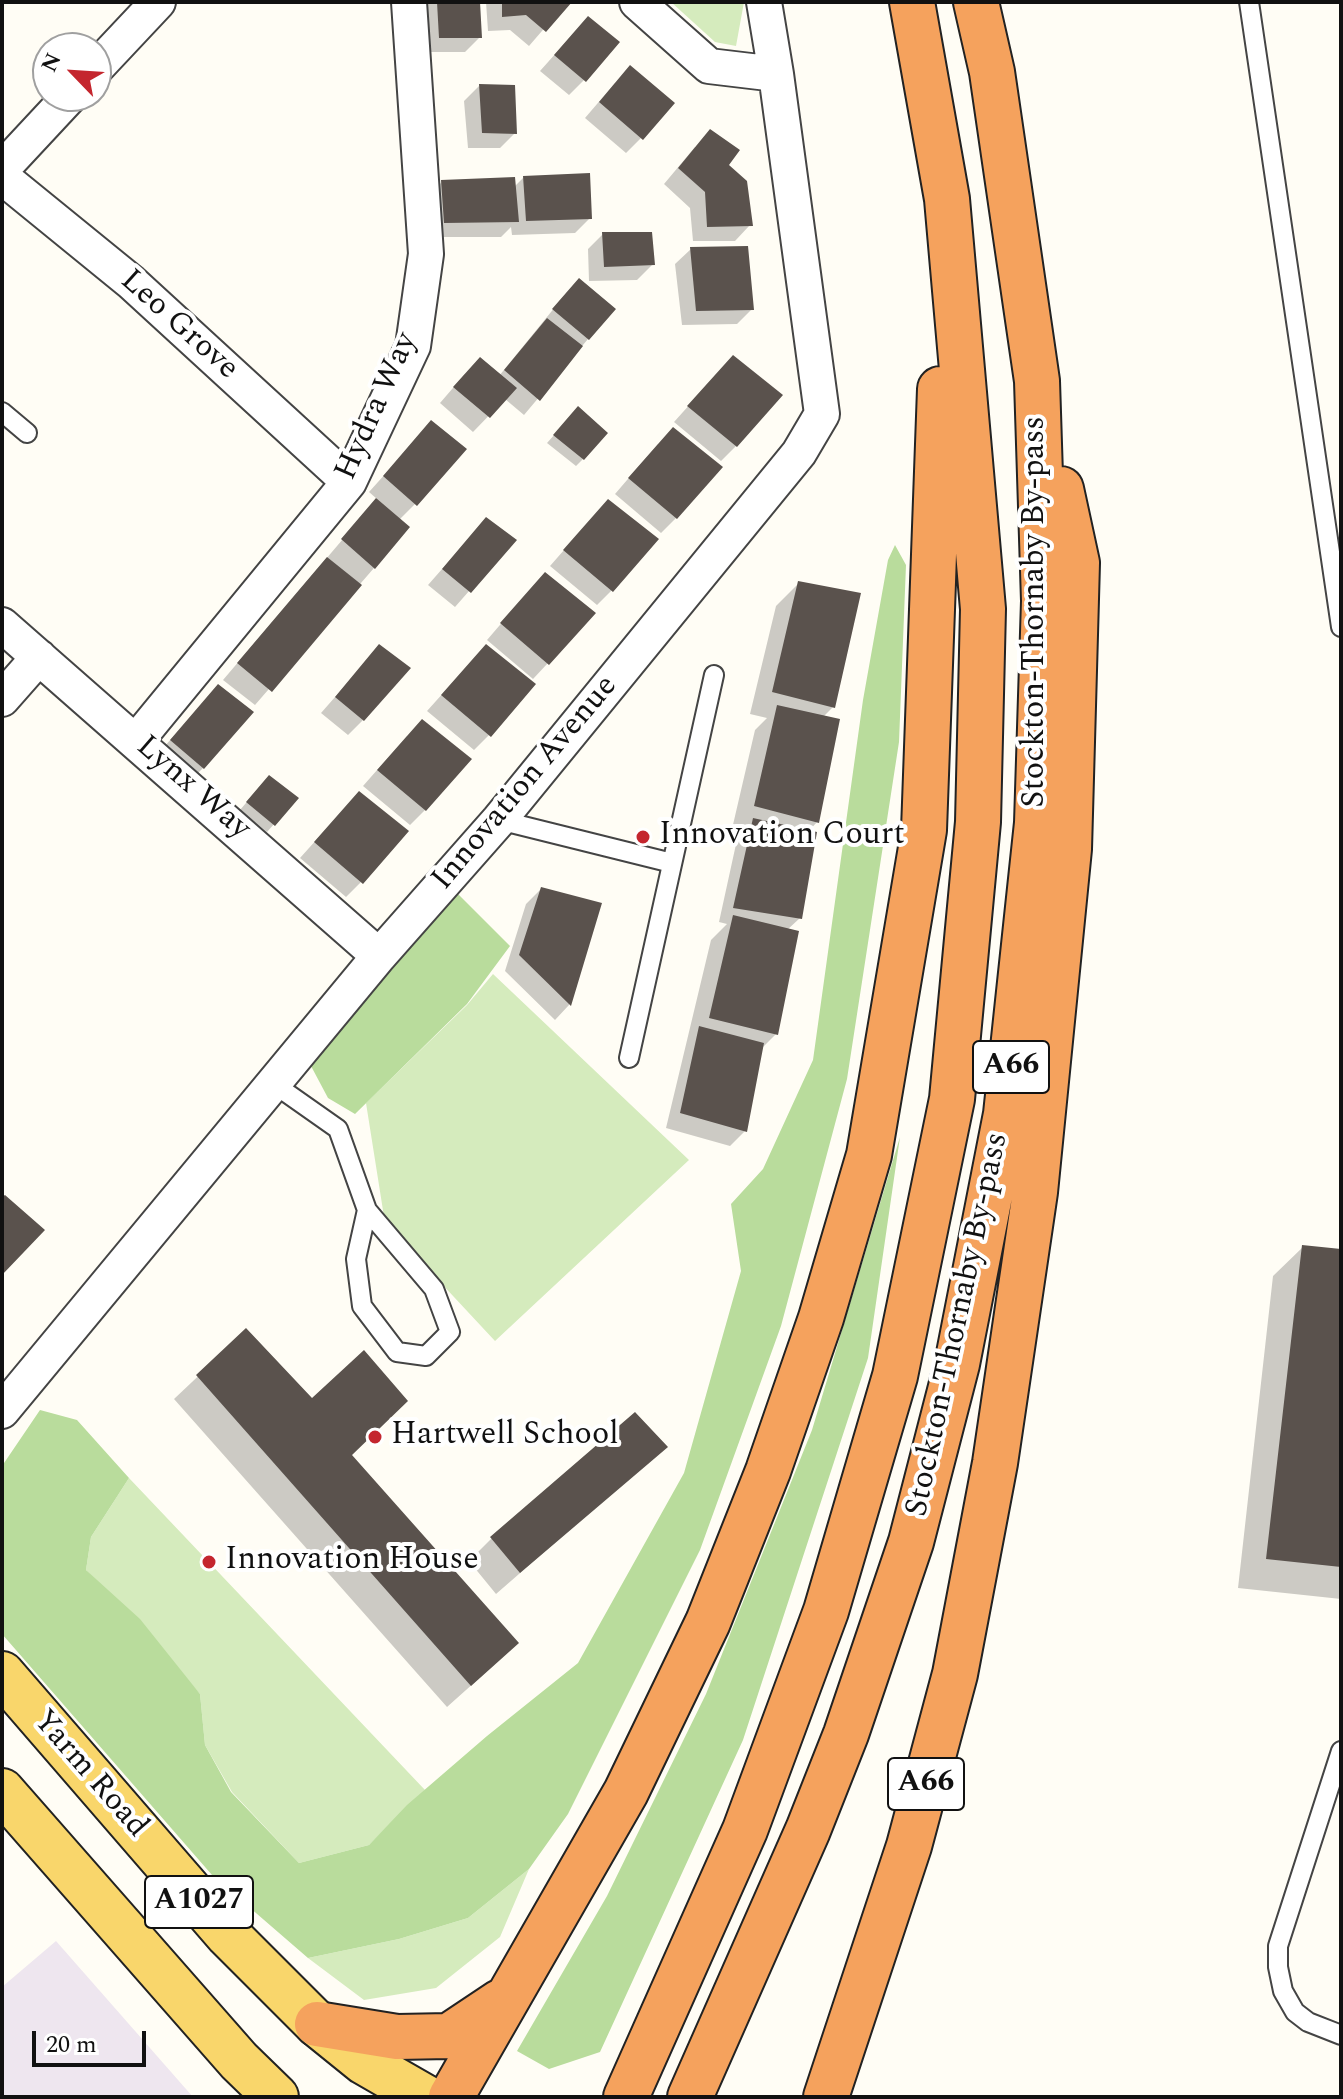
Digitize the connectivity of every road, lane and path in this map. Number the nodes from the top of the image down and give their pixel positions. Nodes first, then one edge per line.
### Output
1 (158, 2) edge
2 (409, 2) edge
3 (637, 2) edge
4 (764, 2) edge
5 (912, 2) edge
6 (976, 2) edge
7 (1249, 2) edge
8 (112, 51) edge
9 (776, 74) junction
10 (55, 112) edge
11 (2, 169) edge
12 (2, 177) edge
13 (947, 199) junction
14 (1037, 381) junction
15 (2, 412) edge
16 (27, 433) dead end
17 (349, 482) junction
18 (2, 625) edge
19 (1341, 627) edge
20 (39, 657) junction
21 (714, 675) dead end
22 (2, 699) edge
23 (137, 740) junction
24 (499, 820) junction
25 (672, 863) junction
26 (379, 956) junction
27 (629, 1058) dead end
28 (274, 1084) junction
29 (367, 1210) junction
30 (2, 1411) edge
31 (2, 1674) edge
32 (1341, 1751) edge
33 (2, 1791) edge
34 (505, 1999) junction
35 (317, 2024) junction
36 (1341, 2035) edge
37 (692, 2091) edge
38 (276, 2097) edge
39 (425, 2097) edge
40 (451, 2097) edge
41 (626, 2097) edge
42 (826, 2097) edge

1 - 8 street
2 - 17 street, Hydra Way
3 - 9 street
4 - 9 street, Innovation Avenue
5 - 13 highway, Stockton-Thornaby By-pass / A66
6 - 14 highway, Stockton-Thornaby By-pass / A66
7 - 19 lane
9 - 24 street, Innovation Avenue
10 - 11 street
12 - 17 street, Leo Grove
13 - 34 highway, A66
13 - 41 highway, Stockton-Thornaby By-pass / A66
14 - 37 highway, Stockton-Thornaby By-pass / A66
14 - 42 highway, A66
15 - 16 lane
17 - 23 street, Hydra Way
18 - 20 street, Lynx Way
20 - 22 street
20 - 23 street, Lynx Way
21 - 25 lane
23 - 26 street, Lynx Way
24 - 25 lane
24 - 26 street, Innovation Avenue
25 - 27 lane
26 - 28 street, Innovation Avenue
28 - 29 lane
28 - 30 street, Innovation Avenue
29 - 29 lane
31 - 35 main road, Yarm Road / A1027
32 - 36 lane
33 - 38 main road, A1027
34 - 35 highway
34 - 40 highway, A66
35 - 39 main road, Yarm Road / A1027

